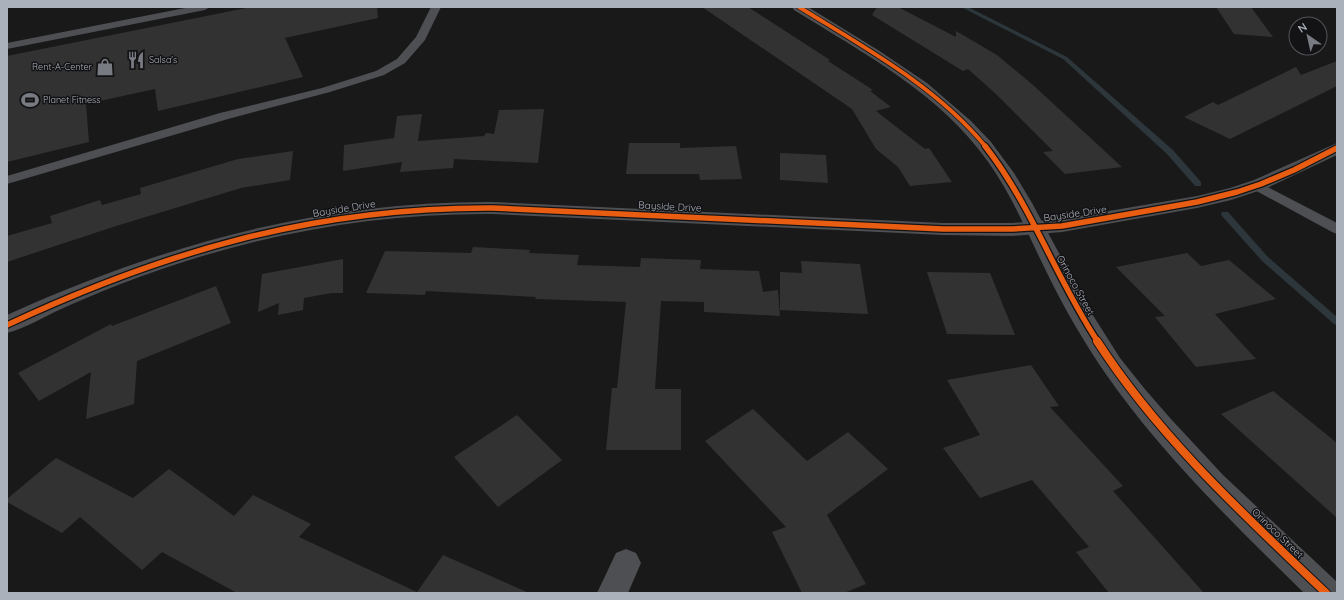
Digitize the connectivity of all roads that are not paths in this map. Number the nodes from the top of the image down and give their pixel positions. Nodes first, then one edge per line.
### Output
1 (206, 7) edge
2 (436, 7) edge
3 (799, 7) edge
4 (7, 46) edge
5 (1337, 148) edge
6 (7, 180) edge
7 (1256, 185) junction
8 (1036, 228) junction
9 (1337, 229) edge
10 (7, 325) edge
11 (626, 563) dead end
12 (612, 593) edge
13 (1326, 593) edge

1 - 4 lane
2 - 6 lane
3 - 8 street, Orinoco Street
5 - 7 street, Bayside Drive
7 - 8 street, Bayside Drive
7 - 9 lane
8 - 10 street, Bayside Drive
8 - 13 street, Orinoco Street
11 - 12 street

